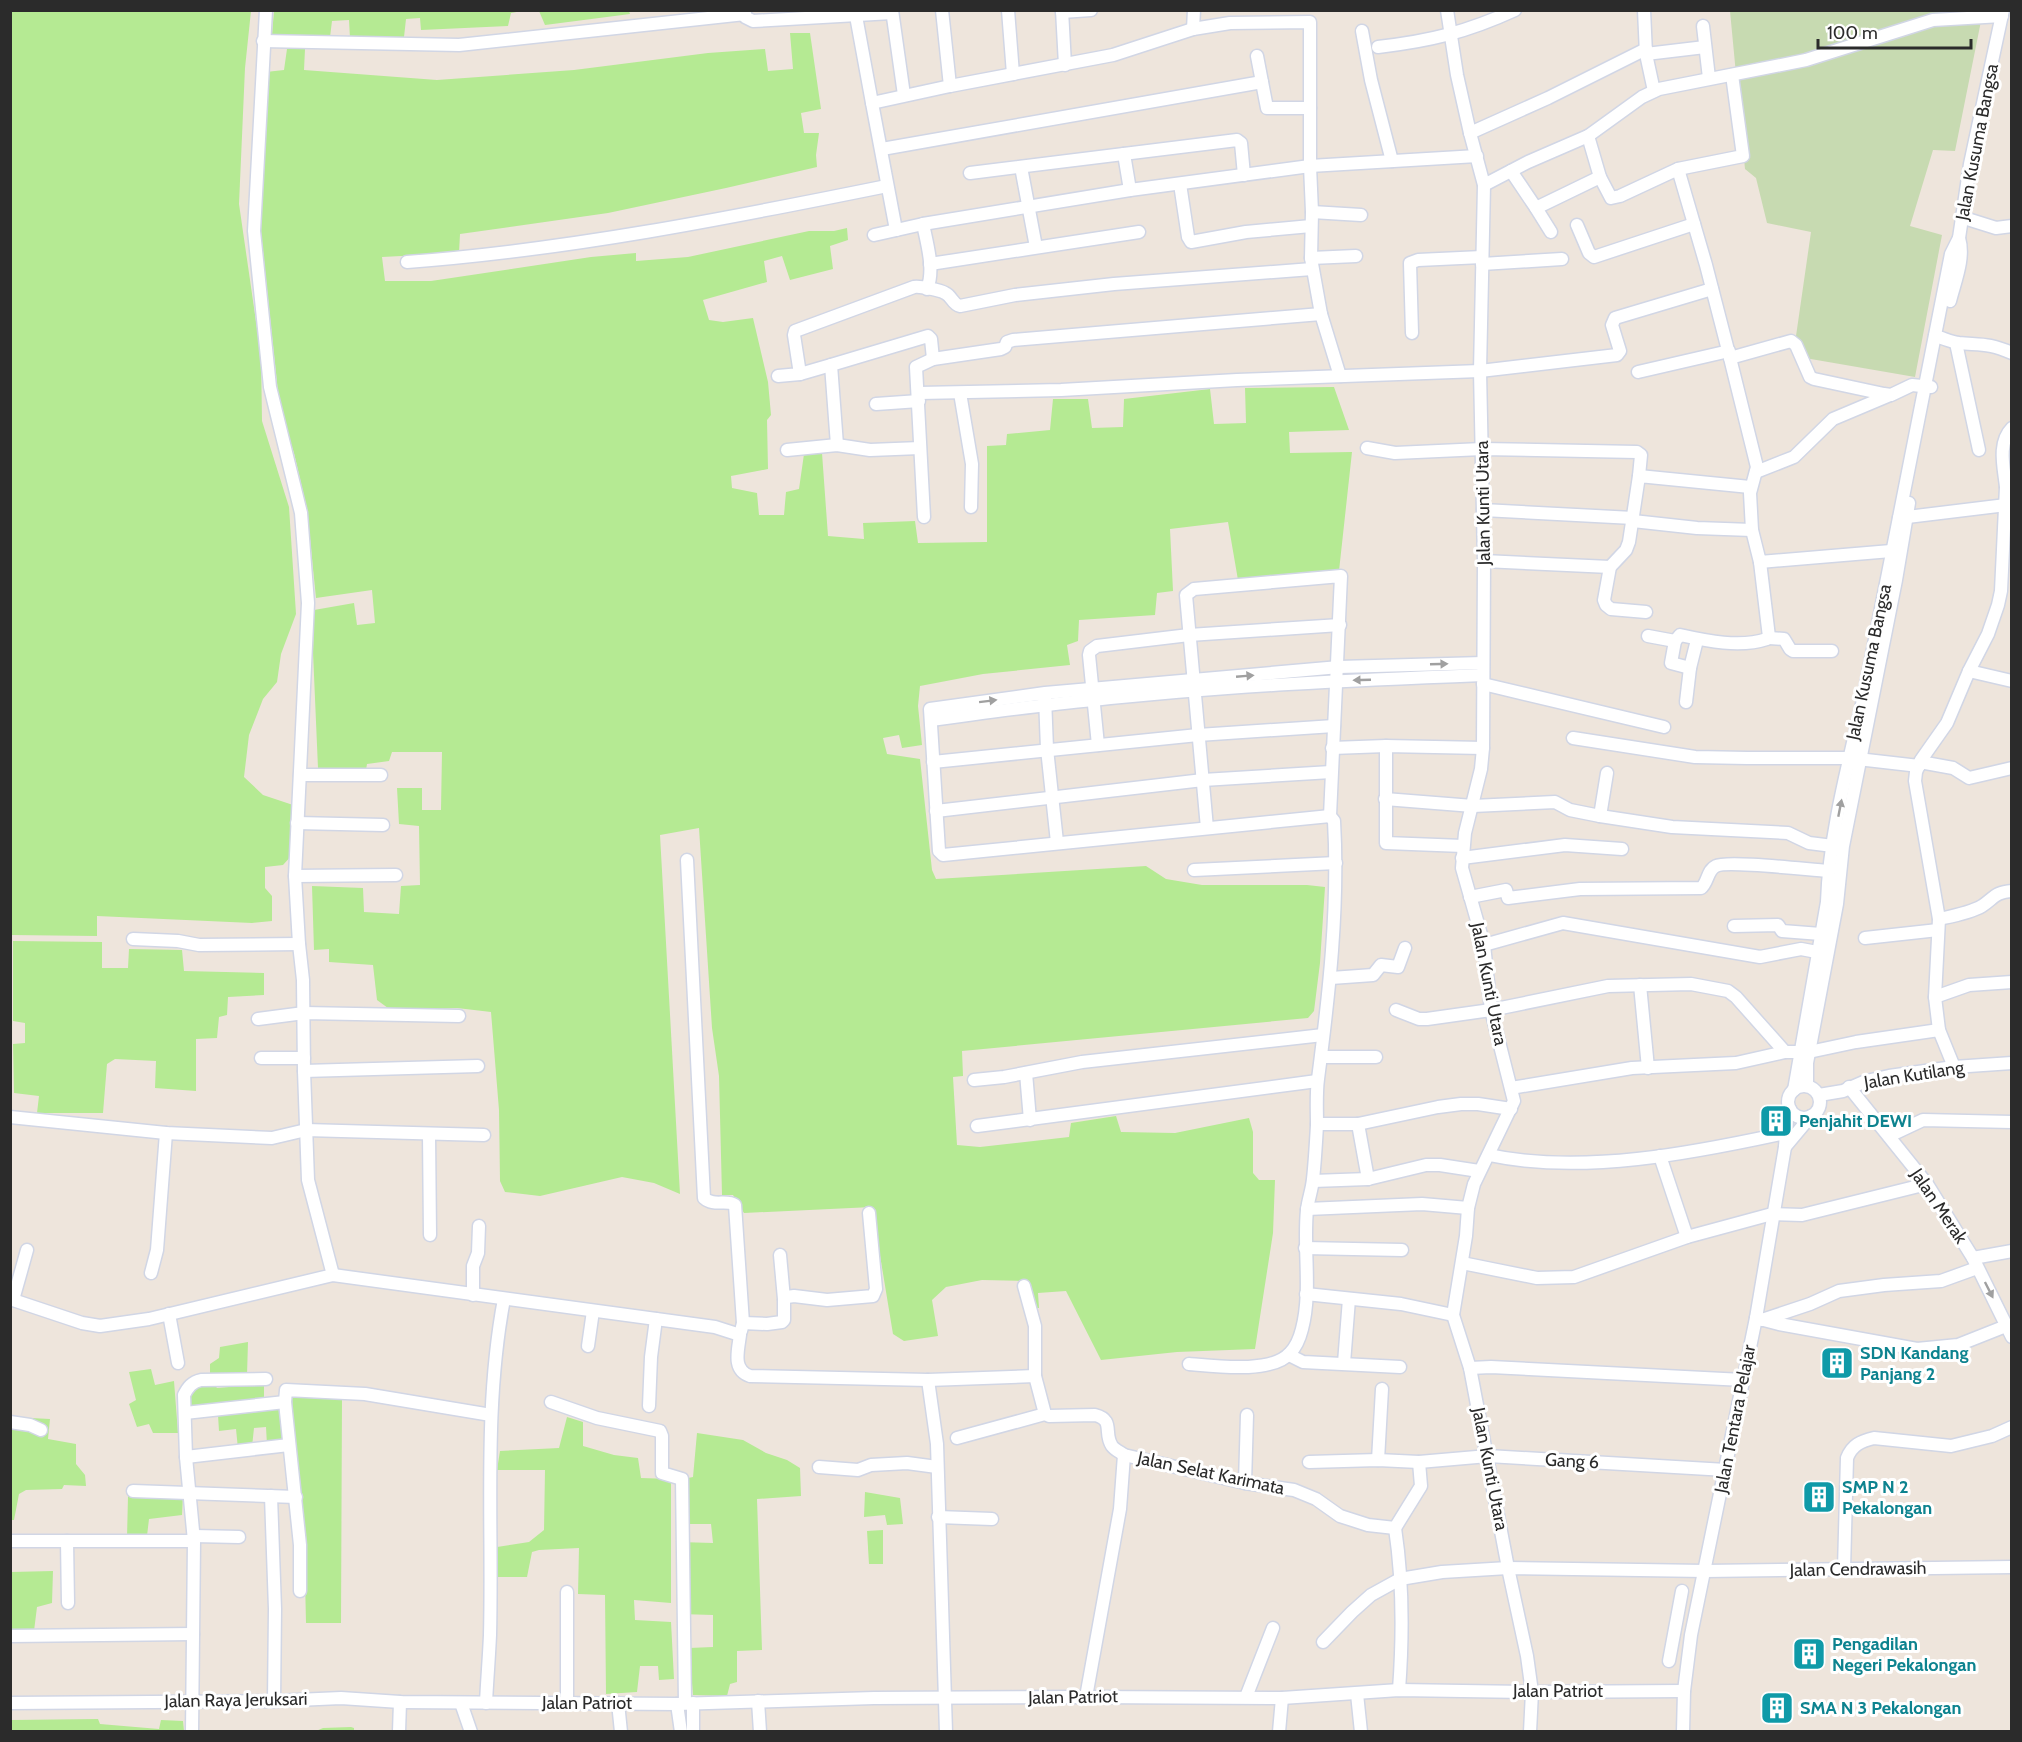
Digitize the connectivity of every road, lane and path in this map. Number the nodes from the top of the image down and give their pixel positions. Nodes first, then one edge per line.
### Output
1 (266, 10) edge
2 (942, 10) edge
3 (1008, 10) edge
4 (1091, 10) edge
5 (1194, 10) edge
6 (1447, 10) edge
7 (1515, 10) edge
8 (1644, 10) edge
9 (1062, 11) edge
10 (745, 12) edge
11 (892, 12) edge
12 (2003, 13) edge
13 (856, 16) junction
14 (1311, 16) edge
15 (1703, 26) dead end
16 (1193, 29) junction
17 (1362, 31) dead end
18 (1450, 36) junction
19 (263, 41) junction
20 (1377, 47) dead end
21 (1705, 47) junction
22 (1646, 51) junction
23 (1257, 56) dead end
24 (1065, 65) junction
25 (1013, 74) junction
26 (1732, 75) junction
27 (1709, 78) junction
28 (1262, 82) junction
29 (950, 86) junction
30 (1654, 91) junction
31 (904, 95) junction
32 (872, 103) junction
33 (1310, 108) junction
34 (1470, 133) junction
35 (1588, 136) junction
36 (882, 150) junction
37 (1124, 154) junction
38 (1477, 156) junction
39 (1392, 161) junction
40 (1310, 166) junction
41 (1022, 167) junction
42 (1678, 169) junction
43 (1511, 171) junction
44 (970, 173) dead end
45 (1244, 175) junction
46 (1600, 177) junction
47 (1180, 184) junction
48 (1484, 185) junction
49 (887, 186) junction
50 (1130, 190) junction
51 (1029, 206) junction
52 (1536, 208) junction
53 (1312, 212) junction
54 (1361, 216) dead end
55 (1961, 217) junction
56 (924, 224) junction
57 (1694, 224) junction
58 (1577, 225) dead end
59 (1311, 226) junction
60 (2012, 226) edge
61 (896, 230) junction
62 (1139, 232) dead end
63 (1551, 232) dead end
64 (874, 235) dead end
65 (1036, 247) junction
66 (1356, 256) dead end
67 (1562, 259) dead end
68 (1482, 260) junction
69 (407, 262) dead end
70 (930, 264) junction
71 (1312, 264) junction
72 (927, 289) junction
73 (1712, 289) junction
74 (1321, 314) junction
75 (1412, 333) dead end
76 (1938, 337) junction
77 (1956, 343) junction
78 (2012, 353) edge
79 (1730, 355) junction
80 (933, 359) junction
81 (831, 365) junction
82 (1480, 371) junction
83 (1638, 372) dead end
84 (800, 374) junction
85 (778, 376) dead end
86 (1340, 376) junction
87 (1928, 386) junction
88 (960, 393) junction
89 (1891, 395) junction
90 (919, 397) junction
91 (876, 404) dead end
92 (2012, 428) edge
93 (837, 444) junction
94 (920, 448) junction
95 (1367, 448) dead end
96 (1482, 449) junction
97 (787, 450) dead end
98 (1980, 450) dead end
99 (1756, 472) junction
100 (1639, 476) junction
101 (1750, 487) junction
102 (2009, 487) edge
103 (2006, 505) junction
104 (971, 507) dead end
105 (1483, 510) junction
106 (924, 517) dead end
107 (1902, 517) junction
108 (1633, 519) junction
109 (1752, 530) junction
110 (1891, 550) junction
111 (1484, 561) junction
112 (1760, 562) junction
113 (1610, 567) junction
114 (2007, 570) edge
115 (1892, 579) junction
116 (1646, 612) dead end
117 (1340, 625) junction
118 (1189, 635) junction
119 (1648, 636) dead end
120 (1769, 638) junction
121 (1697, 640) junction
122 (1675, 641) junction
123 (1832, 651) dead end
124 (1339, 667) junction
125 (1690, 668) junction
126 (1970, 671) junction
127 (1483, 674) junction
128 (1337, 681) junction
129 (2012, 681) edge
130 (1195, 686) junction
131 (1092, 694) junction
132 (1045, 699) junction
133 (1686, 702) dead end
134 (1334, 726) junction
135 (1664, 727) dead end
136 (1198, 735) junction
137 (1573, 738) dead end
138 (1098, 745) junction
139 (1386, 746) junction
140 (1332, 748) junction
141 (1483, 748) junction
142 (1047, 749) junction
143 (1855, 758) junction
144 (933, 762) junction
145 (1919, 764) junction
146 (2012, 768) edge
147 (1332, 772) junction
148 (1607, 773) dead end
149 (300, 775) junction
150 (381, 775) dead end
151 (1203, 780) junction
152 (1052, 796) junction
153 (1385, 800) junction
154 (1473, 806) junction
155 (936, 811) junction
156 (1330, 816) junction
157 (1600, 816) junction
158 (297, 824) junction
159 (383, 825) dead end
160 (1207, 828) junction
161 (1057, 842) junction
162 (1833, 846) junction
163 (1622, 849) dead end
164 (1463, 852) junction
165 (687, 860) dead end
166 (1336, 863) junction
167 (1194, 870) dead end
168 (1828, 871) junction
169 (396, 875) dead end
170 (295, 876) junction
171 (2012, 891) edge
172 (1470, 897) junction
173 (1832, 903) junction
174 (1939, 925) junction
175 (1734, 926) dead end
176 (1821, 934) junction
177 (1865, 938) dead end
178 (134, 939) dead end
179 (299, 944) junction
180 (1484, 945) junction
181 (1405, 948) dead end
182 (1817, 952) junction
183 (1331, 978) junction
184 (2012, 982) edge
185 (1640, 985) junction
186 (1935, 997) junction
187 (1813, 1002) junction
188 (1396, 1010) dead end
189 (1491, 1010) junction
190 (304, 1013) junction
191 (459, 1016) dead end
192 (258, 1019) dead end
193 (1939, 1030) junction
194 (1323, 1035) junction
195 (1785, 1052) junction
196 (1805, 1056) junction
197 (1322, 1057) junction
198 (1376, 1057) dead end
199 (261, 1058) dead end
200 (304, 1058) junction
201 (2012, 1063) edge
202 (478, 1066) dead end
203 (1954, 1067) junction
204 (1648, 1068) junction
205 (304, 1071) junction
206 (1026, 1073) junction
207 (974, 1080) dead end
208 (1317, 1081) junction
209 (1807, 1086) junction
210 (1511, 1088) junction
211 (1846, 1089) junction
212 (1794, 1090) junction
213 (1816, 1106) junction
214 (1511, 1109) junction
215 (1790, 1109) junction
216 (10, 1117) edge
217 (1030, 1120) junction
218 (2012, 1122) edge
219 (1317, 1124) junction
220 (1358, 1124) junction
221 (977, 1126) dead end
222 (306, 1130) junction
223 (166, 1133) junction
224 (1785, 1133) junction
225 (429, 1134) junction
226 (484, 1135) dead end
227 (1890, 1136) junction
228 (1785, 1147) junction
229 (1489, 1155) junction
230 (1660, 1156) junction
231 (1479, 1170) junction
232 (1368, 1179) junction
233 (1313, 1181) junction
234 (1927, 1184) junction
235 (1468, 1208) junction
236 (1307, 1209) junction
237 (869, 1213) dead end
238 (1772, 1215) junction
239 (479, 1226) dead end
240 (430, 1234) dead end
241 (1687, 1237) junction
242 (1305, 1248) junction
243 (27, 1250) dead end
244 (1402, 1250) dead end
245 (2012, 1251) edge
246 (780, 1255) dead end
247 (1462, 1263) junction
248 (1975, 1263) junction
249 (151, 1273) dead end
250 (333, 1275) junction
251 (1024, 1286) dead end
252 (1306, 1294) junction
253 (473, 1295) junction
254 (12, 1299) edge
255 (504, 1299) junction
256 (784, 1299) junction
257 (1349, 1299) junction
258 (593, 1311) junction
259 (169, 1314) junction
260 (1453, 1315) junction
261 (1759, 1319) junction
262 (656, 1320) junction
263 (741, 1329) junction
264 (2009, 1332) edge
265 (588, 1346) dead end
266 (1289, 1355) junction
267 (178, 1363) dead end
268 (1344, 1363) junction
269 (1189, 1364) dead end
270 (1400, 1367) dead end
271 (1470, 1368) junction
272 (1035, 1376) junction
273 (266, 1379) dead end
274 (928, 1380) junction
275 (1743, 1380) junction
276 (1382, 1389) dead end
277 (285, 1402) junction
278 (550, 1402) dead end
279 (649, 1406) dead end
280 (184, 1413) junction
281 (1045, 1414) junction
282 (491, 1415) junction
283 (1247, 1415) dead end
284 (10, 1422) edge
285 (2012, 1427) edge
286 (41, 1430) dead end
287 (957, 1438) dead end
288 (289, 1445) junction
289 (1124, 1455) junction
290 (1488, 1456) junction
291 (186, 1457) junction
292 (1378, 1461) junction
293 (1310, 1462) dead end
294 (1419, 1462) junction
295 (819, 1467) dead end
296 (937, 1467) junction
297 (1725, 1470) junction
298 (1245, 1483) junction
299 (133, 1491) dead end
300 (191, 1493) junction
301 (271, 1496) junction
302 (296, 1497) junction
303 (939, 1516) junction
304 (992, 1519) dead end
305 (1395, 1528) junction
306 (239, 1537) dead end
307 (194, 1539) junction
308 (10, 1541) edge
309 (67, 1541) junction
310 (2012, 1567) edge
311 (1508, 1568) junction
312 (1844, 1569) junction
313 (1705, 1571) junction
314 (1400, 1579) junction
315 (1682, 1590) dead end
316 (300, 1591) dead end
317 (567, 1592) dead end
318 (68, 1603) dead end
319 (1273, 1628) dead end
320 (1674, 1631) junction
321 (193, 1634) junction
322 (1691, 1635) junction
323 (10, 1636) edge
324 (1323, 1642) dead end
325 (1669, 1661) dead end
326 (1399, 1690) junction
327 (1684, 1691) junction
328 (1532, 1692) junction
329 (1357, 1694) junction
330 (1086, 1696) junction
331 (1246, 1696) junction
332 (945, 1698) junction
333 (1282, 1698) junction
334 (274, 1701) junction
335 (400, 1702) junction
336 (10, 1703) edge
337 (461, 1703) junction
338 (486, 1703) junction
339 (567, 1703) junction
340 (685, 1704) junction
341 (758, 1705) junction
342 (191, 1707) junction
343 (619, 1708) junction
344 (192, 1731) edge
345 (399, 1731) edge
346 (471, 1731) edge
347 (621, 1731) edge
348 (681, 1731) edge
349 (693, 1731) edge
350 (760, 1731) edge
351 (946, 1731) edge
352 (1279, 1731) edge
353 (1361, 1731) edge
354 (1530, 1731) edge
355 (1683, 1731) edge

1 - 19 street
2 - 29 street
3 - 25 street
4 - 9 street
5 - 16 street
6 - 18 street, Jalan Kunti Utara
7 - 18 street
8 - 22 street
9 - 24 street
10 - 13 street
10 - 19 street
11 - 13 street
11 - 31 street
12 - 26 street
12 - 55 street, Jalan Kusuma Bangsa
13 - 32 street
14 - 16 street
14 - 33 street
15 - 21 street
16 - 24 street
17 - 39 street
18 - 20 street
18 - 34 street, Jalan Kunti Utara
19 - 149 street
21 - 22 street
21 - 27 street
22 - 30 street
22 - 34 street
23 - 28 street
24 - 25 street
25 - 29 street
26 - 27 street
26 - 42 street
27 - 30 street
28 - 33 street
28 - 36 street
29 - 31 street
30 - 35 street
31 - 32 street
32 - 36 street
33 - 40 street
34 - 38 street, Jalan Kunti Utara
35 - 43 street
35 - 46 street
36 - 49 street
37 - 41 street
37 - 45 street
37 - 50 street
38 - 39 street
38 - 48 street, Jalan Kunti Utara
39 - 40 street
40 - 45 street
40 - 53 street
41 - 44 street
41 - 51 street
42 - 46 street
42 - 57 street
43 - 48 street
43 - 52 street
45 - 47 street
46 - 52 street
47 - 50 street
47 - 59 street
48 - 68 street, Jalan Kunti Utara
49 - 61 street
49 - 69 street
50 - 51 street
51 - 56 street
51 - 65 street
52 - 63 street
53 - 54 street
53 - 59 street
55 - 60 street
55 - 76 street, Jalan Kusuma Bangsa
56 - 61 street
56 - 70 street
57 - 58 street
57 - 73 street
59 - 71 street
61 - 64 street
62 - 65 street
65 - 70 street
66 - 71 street
67 - 68 street
68 - 75 street
68 - 82 street, Jalan Kunti Utara
70 - 72 street
71 - 72 street
71 - 74 street
72 - 84 street
73 - 79 street
73 - 82 street
74 - 80 street
74 - 86 street
76 - 77 street
76 - 87 street, Jalan Kusuma Bangsa
77 - 78 street
77 - 98 street
79 - 83 street
79 - 89 street
79 - 99 street
80 - 81 street
80 - 90 street
81 - 84 street
81 - 93 street
82 - 86 street
82 - 96 street, Jalan Kunti Utara
84 - 85 street
86 - 88 street
87 - 89 street
87 - 107 street, Jalan Kusuma Bangsa
88 - 90 street
88 - 104 street
89 - 99 street
90 - 91 street
90 - 94 street
92 - 102 street
93 - 94 street
93 - 97 street
94 - 106 street
95 - 96 street
96 - 100 street
96 - 105 street, Jalan Kunti Utara
99 - 101 street
100 - 101 street
100 - 108 street
101 - 109 street
102 - 103 street
103 - 107 street
103 - 114 street
105 - 108 street
105 - 111 street, Jalan Kunti Utara
107 - 110 street, Jalan Kusuma Bangsa
107 - 115 street, Jalan Kusuma Bangsa
108 - 109 street
108 - 113 street
109 - 112 street
110 - 112 street
110 - 115 street, Jalan Kusuma Bangsa
111 - 113 street
111 - 127 street, Jalan Kunti Utara
112 - 120 street
113 - 116 street
114 - 126 street
115 - 143 street, Jalan Kusuma Bangsa
117 - 118 street
117 - 118 street
117 - 124 street
118 - 130 street
118 - 131 street
119 - 122 street
120 - 121 street
120 - 123 street
121 - 122 street
121 - 125 street
122 - 125 street
124 -> 127 street
124 - 128 street
130 -> 124 street
125 - 133 street
126 - 129 street
126 - 145 street
127 -> 128 street
127 - 135 street
127 - 141 street, Jalan Kunti Utara
128 - 130 street
128 - 134 street
130 - 131 street
130 - 136 street
131 - 132 street
131 - 138 street
132 - 142 street
132 - 144 street
134 - 136 street
134 - 140 street
136 - 138 street
136 - 151 street
137 - 143 street
138 - 142 street
139 - 140 street
139 - 141 street
139 - 153 street
140 - 147 street
141 - 154 street, Jalan Kunti Utara
142 - 144 street
142 - 152 street
143 - 145 street
162 -> 143 street, Jalan Kusuma Bangsa
143 - 173 street, Jalan Kusuma Bangsa
144 - 155 street
145 - 146 street
145 - 174 street
147 - 151 street
147 - 156 street
148 - 157 street
149 - 150 street
149 - 158 street
151 - 152 street
151 - 160 street
152 - 155 street
152 - 161 street
153 - 154 street
153 - 164 street
154 - 157 street
154 - 164 street, Jalan Kunti Utara
155 - 161 street
156 - 160 street
156 - 166 street
157 - 162 street
158 - 159 street
158 - 170 street
160 - 161 street
162 - 168 street, Jalan Kusuma Bangsa
163 - 164 street
164 - 172 street, Jalan Kunti Utara
165 - 263 street
166 - 167 street
166 - 183 street
168 - 172 street
168 - 173 street, Jalan Kusuma Bangsa
169 - 170 street
170 - 179 street
171 - 174 street
172 - 180 street, Jalan Kunti Utara
173 - 176 street, Jalan Kusuma Bangsa
173 - 187 street, Jalan Kusuma Bangsa
174 - 177 street
174 - 186 street
175 - 176 street
176 - 182 street, Jalan Kusuma Bangsa
178 - 179 street
179 - 190 street
180 - 182 street
180 - 189 street, Jalan Kunti Utara
181 - 183 street
182 - 187 street, Jalan Kusuma Bangsa
183 - 194 street
184 - 186 street
185 - 189 street
185 - 195 street
185 - 204 street
186 - 193 street
187 - 196 street, Jalan Kusuma Bangsa
188 - 189 street
189 - 210 street, Jalan Kunti Utara
190 - 191 street
190 - 192 street
190 - 200 street
193 - 196 street
193 - 203 street
194 - 197 street
194 - 206 street
195 - 196 street
195 - 204 street
196 - 209 street
196 - 212 street, Jalan Kusuma Bangsa
197 - 198 street
197 - 208 street
199 - 200 street
200 - 205 street
201 - 203 street, Jalan Kutilang
202 - 205 street
203 - 211 street, Jalan Kutilang
204 - 210 street
205 - 222 street
206 - 207 street
206 - 217 street
208 - 217 street
208 - 219 street
209 - 212 street
209 - 213 street
210 - 214 street, Jalan Kunti Utara
211 - 213 street, Jalan Kutilang
211 - 227 street, Jalan Merak
212 - 215 street
213 - 215 street
213 - 228 street, Jalan Tentara Pelajar
214 - 220 street
214 - 229 street, Jalan Kunti Utara
215 - 224 street, Jalan Tentara Pelajar
216 - 223 street
217 - 221 street
218 - 227 street
219 - 220 street
219 - 233 street
220 - 232 street
222 - 223 street
222 - 225 street
222 - 250 street
223 - 249 street
224 - 228 street, Jalan Tentara Pelajar
224 - 230 street
225 - 226 street
225 - 240 street
227 - 234 street, Jalan Merak
228 - 238 street, Jalan Tentara Pelajar
229 - 230 street
229 - 231 street, Jalan Kunti Utara
230 - 241 street
231 - 232 street
231 - 235 street, Jalan Kunti Utara
232 - 233 street
233 - 236 street
234 - 238 street
234 - 248 street, Jalan Merak
235 - 236 street
235 - 247 street, Jalan Kunti Utara
236 - 242 street
237 - 256 street
238 - 241 street
238 - 261 street, Jalan Tentara Pelajar
239 - 253 street
241 - 247 street
242 - 244 street
242 - 252 street
243 - 254 street
245 - 248 street
246 - 256 street
247 - 260 street, Jalan Kunti Utara
248 - 261 street
248 -> 264 street, Jalan Merak
250 - 253 street
250 - 259 street
251 - 272 street
252 - 257 street
252 - 266 street
253 - 255 street
254 - 259 street
255 - 258 street
255 - 282 street
256 - 263 street
257 - 260 street
257 - 268 street
258 - 262 street
258 - 265 street
259 - 267 street
260 - 271 street, Jalan Kunti Utara
261 - 264 street
261 - 275 street, Jalan Tentara Pelajar
262 - 263 street
262 - 279 street
263 - 274 street
266 - 268 street
266 - 269 street
268 - 270 street
271 - 275 street
271 - 290 street, Jalan Kunti Utara
272 - 274 street
272 - 281 street
273 - 280 street
274 - 296 street
275 - 297 street, Jalan Tentara Pelajar
276 - 292 street
277 - 280 street
277 - 282 street
277 - 288 street
278 - 340 street
280 - 291 street
281 - 287 street
281 - 289 street, Jalan Selat Karimata
282 - 338 street
283 - 298 street
284 - 286 street
285 - 312 street
288 - 291 street
288 - 302 street
289 - 298 street, Jalan Selat Karimata
289 - 330 street
290 - 294 street, Gang 6
290 - 297 street, Gang 6
290 - 311 street, Jalan Kunti Utara
291 - 300 street
292 - 293 street, Gang 6
292 - 294 street, Gang 6
294 - 305 street
295 - 296 street
296 - 303 street
297 - 313 street, Jalan Tentara Pelajar
298 - 305 street, Jalan Selat Karimata
299 - 300 street
300 - 301 street
300 - 307 street
301 - 302 street
301 - 334 street
302 - 316 street
303 - 304 street
303 - 332 street
305 - 314 street
306 - 307 street
307 - 309 street
307 - 321 street
308 - 309 street
309 - 318 street
310 - 312 street, Jalan Cendrawasih
311 - 313 street, Jalan Cendrawasih
311 - 314 street, Jalan Cendrawasih
311 - 328 street, Jalan Kunti Utara
312 - 313 street, Jalan Cendrawasih
313 - 322 street, Jalan Tentara Pelajar
314 - 324 street, Jalan Cendrawasih
314 - 326 street
315 - 320 street
317 - 339 street
319 - 331 street
320 - 322 street
320 - 325 street
321 - 323 street
321 - 342 street
322 - 327 street, Jalan Tentara Pelajar
326 - 328 street, Jalan Patriot
326 - 329 street, Jalan Patriot
327 - 328 street, Jalan Patriot
327 - 355 street, Jalan Tentara Pelajar
328 - 354 street, Jalan Kunti Utara
329 - 333 street, Jalan Patriot
329 - 353 street
330 - 331 street, Jalan Patriot
330 - 332 street, Jalan Patriot
331 - 333 street, Jalan Patriot
332 - 341 street, Jalan Patriot
332 - 351 street
333 - 352 street
334 - 335 street, Jalan Raya Jeruksari
334 - 342 street, Jalan Raya Jeruksari
335 - 337 street, Jalan Raya Jeruksari
335 - 345 street
336 - 342 street, Jalan Raya Jeruksari
337 - 338 street, Jalan Patriot
337 - 346 street
338 - 339 street, Jalan Patriot
339 - 343 street, Jalan Patriot
340 - 341 street, Jalan Patriot
340 - 343 street, Jalan Patriot
340 - 348 street
340 - 349 street
341 - 350 street
342 - 344 street
343 - 347 street

